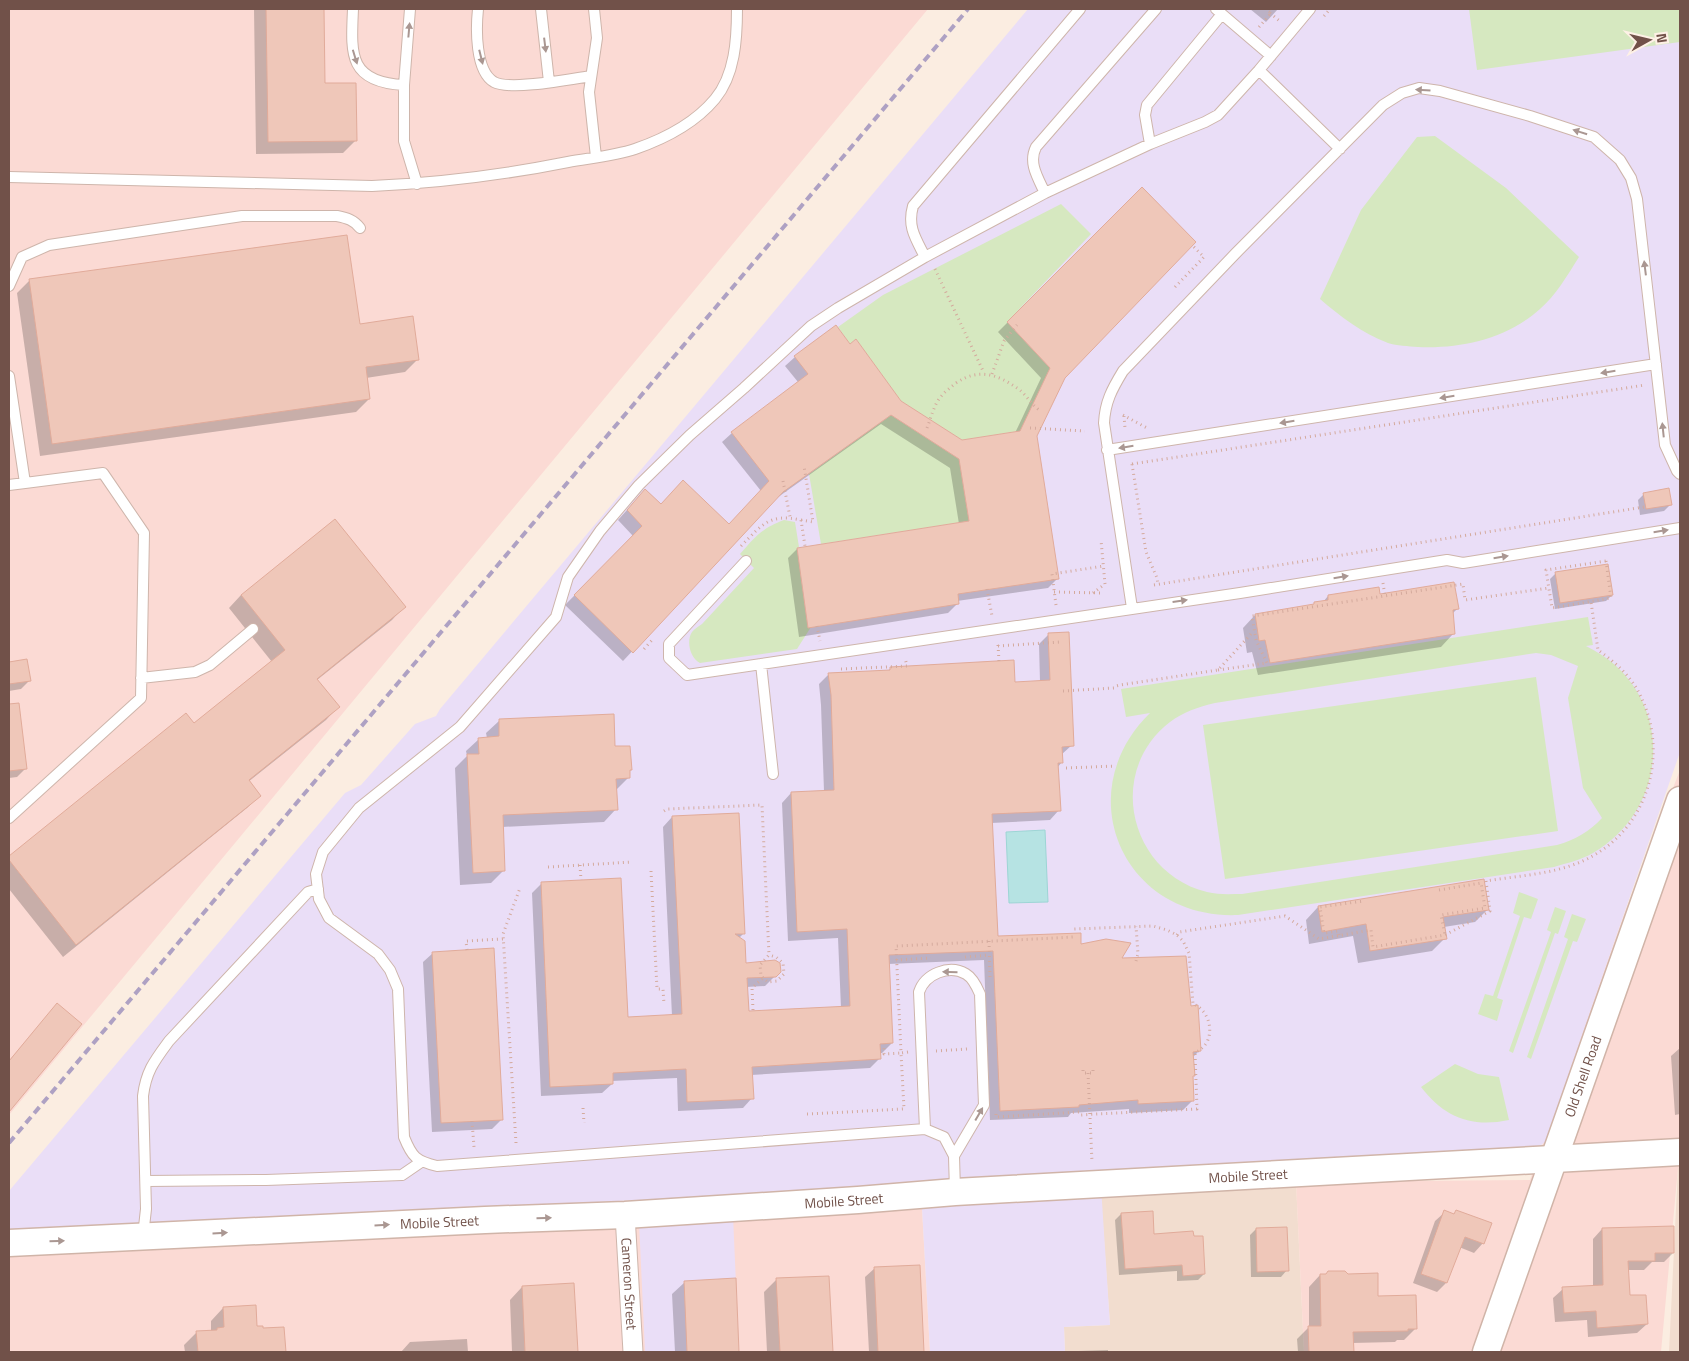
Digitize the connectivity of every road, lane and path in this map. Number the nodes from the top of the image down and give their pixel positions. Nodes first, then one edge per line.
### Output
1 (353, 9) edge
2 (410, 9) edge
3 (478, 9) edge
4 (541, 9) edge
5 (594, 9) edge
6 (737, 9) edge
7 (1080, 9) edge
8 (1156, 9) edge
9 (1266, 9) edge
10 (1310, 9) edge
11 (1219, 12) edge
12 (1270, 13) junction
13 (1283, 24) dead end
14 (1257, 29) dead end
15 (1270, 56) junction
16 (1260, 70) junction
17 (591, 76) junction
18 (549, 82) junction
19 (404, 86) junction
20 (1150, 144) junction
21 (1340, 149) junction
22 (596, 157) junction
23 (9, 177) edge
24 (417, 184) junction
25 (1045, 193) junction
26 (360, 228) dead end
27 (1192, 246) dead end
28 (925, 257) junction
29 (933, 266) dead end
30 (9, 286) edge
31 (1175, 287) dead end
32 (1017, 325) dead end
33 (1656, 364) junction
34 (984, 373) junction
35 (992, 374) junction
36 (9, 376) edge
37 (1645, 384) dead end
38 (1039, 410) dead end
39 (1124, 416) dead end
40 (927, 428) dead end
41 (1030, 428) dead end
42 (1126, 428) dead end
43 (1084, 431) dead end
44 (1107, 450) junction
45 (1130, 459) dead end
46 (1132, 464) junction
47 (804, 466) dead end
48 (1680, 474) edge
49 (783, 481) dead end
50 (25, 483) junction
51 (9, 485) edge
52 (1644, 507) dead end
53 (790, 518) dead end
54 (801, 520) dead end
55 (1680, 528) edge
56 (1101, 540) dead end
57 (746, 561) dead end
58 (1104, 566) junction
59 (1383, 580) dead end
60 (1549, 588) junction
61 (987, 590) dead end
62 (1353, 592) dead end
63 (1093, 593) junction
64 (1103, 593) dead end
65 (1385, 596) junction
66 (1354, 600) junction
67 (1591, 602) junction
68 (1132, 608) junction
69 (1261, 608) dead end
70 (1262, 615) junction
71 (992, 617) dead end
72 (818, 626) dead end
73 (253, 629) dead end
74 (1255, 633) junction
75 (821, 644) dead end
76 (998, 646) dead end
77 (905, 657) dead end
78 (999, 662) dead end
79 (761, 664) junction
80 (865, 668) dead end
81 (1218, 670) junction
82 (142, 678) junction
83 (1063, 691) dead end
84 (1116, 766) dead end
85 (1066, 768) dead end
86 (772, 774) dead end
87 (1680, 800) edge
88 (664, 811) dead end
89 (9, 818) edge
90 (1672, 843) edge
91 (632, 862) dead end
92 (580, 865) junction
93 (548, 867) dead end
94 (650, 872) dead end
95 (581, 880) dead end
96 (520, 888) dead end
97 (318, 889) junction
98 (1439, 890) dead end
99 (1364, 901) dead end
100 (1136, 926) junction
101 (1074, 929) dead end
102 (1176, 935) junction
103 (1445, 935) junction
104 (1339, 936) junction
105 (1074, 937) dead end
106 (503, 939) junction
107 (467, 950) dead end
108 (769, 955) junction
109 (1136, 961) dead end
110 (763, 978) junction
111 (664, 1004) dead end
112 (753, 1010) dead end
113 (884, 1044) dead end
114 (982, 1048) junction
115 (921, 1052) junction
116 (901, 1053) junction
117 (1083, 1070) dead end
118 (1093, 1070) dead end
119 (1088, 1073) junction
120 (583, 1108) dead end
121 (1058, 1108) dead end
122 (1019, 1110) dead end
123 (807, 1114) dead end
124 (1058, 1114) junction
125 (1090, 1114) junction
126 (1019, 1116) junction
127 (996, 1117) dead end
128 (472, 1121) dead end
129 (584, 1123) dead end
130 (925, 1129) junction
131 (516, 1143) dead end
132 (474, 1147) dead end
133 (1680, 1152) edge
134 (954, 1156) junction
135 (1553, 1159) junction
136 (421, 1162) junction
137 (1092, 1165) dead end
138 (146, 1181) junction
139 (956, 1192) junction
140 (625, 1215) junction
141 (143, 1238) junction
142 (9, 1243) edge
143 (633, 1352) edge
144 (1486, 1352) edge

1 -> 19 lane
19 -> 2 lane
3 -> 18 lane
4 -> 18 lane
5 - 17 lane
6 - 22 lane
7 - 28 lane
8 - 25 lane
9 - 12 path
10 - 15 lane
11 - 15 lane
11 - 20 lane
12 - 13 path
12 - 14 path
15 - 16 lane
16 - 20 lane
16 - 21 lane
17 - 18 lane
17 - 22 lane
19 - 24 lane
20 - 25 lane
33 -> 21 lane
21 - 44 lane
22 - 24 lane
23 - 24 lane
25 - 28 lane
26 - 30 lane
27 - 31 path
28 - 97 lane
29 - 34 path
32 - 35 path
33 -> 44 lane
48 -> 33 lane
34 - 35 path
34 - 40 path
35 - 38 path
36 - 50 lane
37 - 46 path
39 - 42 path
41 - 43 path
44 - 68 lane
45 - 46 path
46 - 52 path
47 - 54 path
49 - 53 path
50 - 51 lane
50 - 82 lane
68 -> 55 lane
56 - 58 path
57 - 79 lane
58 - 63 path
58 - 63 path
59 - 65 path
60 - 65 path
60 - 67 path
60 - 67 path
61 - 71 path
62 - 66 path
63 - 64 path
65 - 66 path
66 - 70 path
67 - 103 path
68 - 79 lane
69 - 70 path
70 - 74 path
72 - 75 path
73 - 82 lane
74 - 81 path
74 - 81 path
76 - 78 path
77 - 80 path
79 - 86 lane
81 - 83 path
82 - 89 lane
84 - 85 path
87 - 90 street, Old Shell Road
88 - 108 path
90 - 135 street, Old Shell Road
91 - 92 path
92 - 93 path
92 - 95 path
94 - 111 path
96 - 106 path
97 - 136 lane
97 - 138 lane
98 - 103 path
99 - 104 path
100 - 101 path
100 - 102 path
100 - 109 path
102 - 104 path
102 - 125 path
103 - 104 path
105 - 116 path
106 - 107 path
106 - 131 path
108 - 110 path
108 - 110 path
110 - 112 path
113 - 116 path
114 - 115 path
114 -> 115 lane
134 -> 114 lane
115 - 116 path
115 - 130 lane
116 - 123 path
117 - 119 path
118 - 119 path
119 - 125 path
120 - 129 path
121 - 124 path
122 - 126 path
124 - 125 path
124 - 126 path
125 - 137 path
126 - 127 path
128 - 132 path
130 - 134 lane
130 - 136 lane
133 - 135 street, Mobile Street
134 - 139 lane
135 - 139 street, Mobile Street
135 - 144 street, Old Shell Road
136 - 138 lane
138 - 141 lane
139 - 140 street, Mobile Street
141 -> 140 street, Mobile Street
140 - 143 street, Cameron Street
142 -> 141 street, Mobile Street

